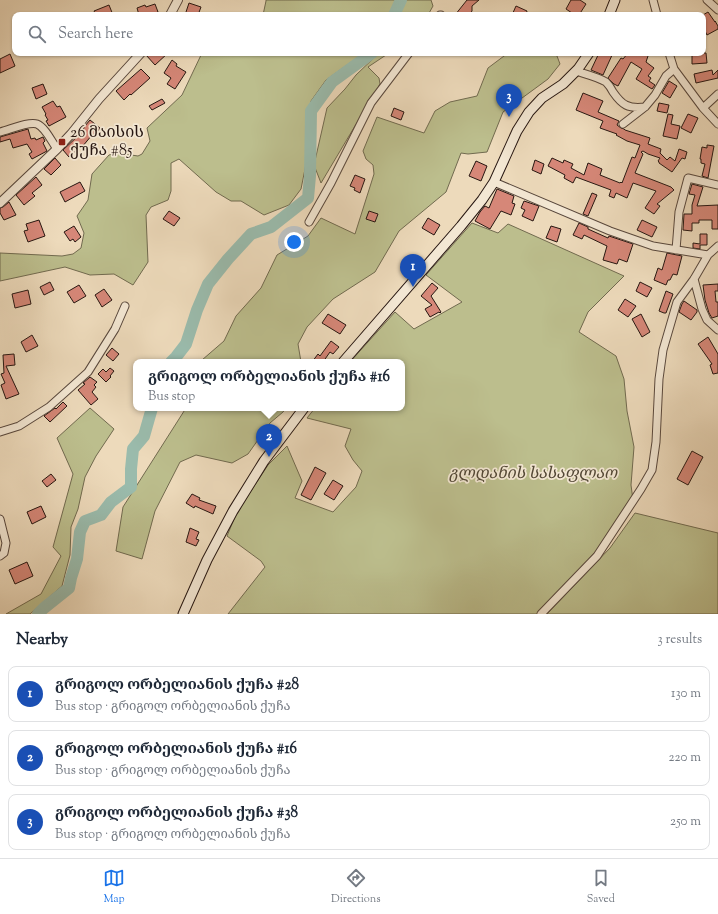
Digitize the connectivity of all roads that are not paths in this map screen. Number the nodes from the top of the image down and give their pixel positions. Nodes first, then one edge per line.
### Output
1 (178, 0) edge
2 (615, 0) edge
3 (653, 0) edge
4 (707, 0) edge
5 (718, 10) edge
6 (172, 12) edge
7 (610, 12) edge
8 (656, 12) edge
9 (138, 56) edge
10 (407, 56) edge
11 (587, 56) edge
12 (670, 56) edge
13 (674, 69) junction
14 (576, 71) junction
15 (718, 94) edge
16 (645, 107) junction
17 (703, 108) junction
18 (623, 124) dead end
19 (718, 124) edge
20 (0, 132) edge
21 (56, 149) junction
22 (494, 182) junction
23 (718, 185) edge
24 (0, 203) edge
25 (309, 222) dead end
26 (718, 246) edge
27 (676, 250) junction
28 (708, 255) junction
29 (694, 279) junction
30 (125, 306) dead end
31 (718, 330) edge
32 (346, 359) edge
33 (302, 411) edge
34 (0, 432) edge
35 (0, 519) edge
36 (0, 556) edge
37 (183, 614) edge
38 (541, 614) edge

1 - 6 street
2 - 7 main road
3 - 8 street
4 - 5 street
9 - 21 street
10 - 25 street
11 - 14 main road
12 - 13 street
13 - 16 street
13 - 17 street
14 - 16 street
14 - 22 main road
15 - 17 street
16 - 18 street
17 - 19 street
20 - 21 street
21 - 24 street
22 - 27 street
22 - 32 main road
23 - 27 street
26 - 28 street
27 - 28 street
28 - 29 street
29 - 31 street
29 - 38 street
30 - 34 street
33 - 37 main road
35 - 36 street

